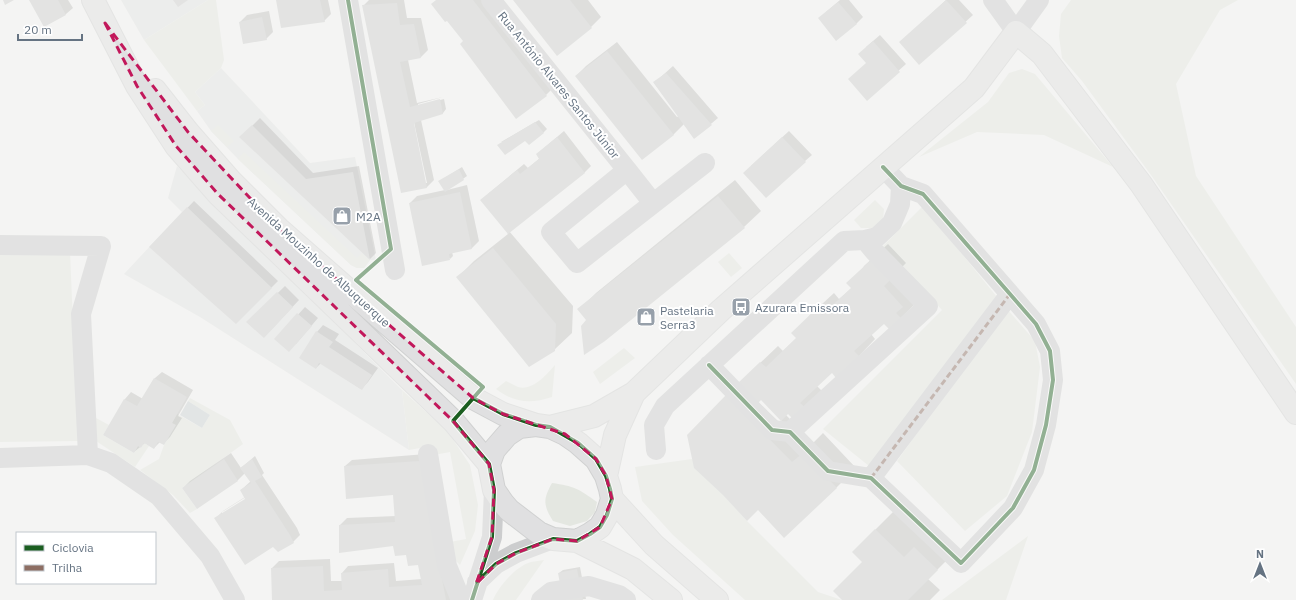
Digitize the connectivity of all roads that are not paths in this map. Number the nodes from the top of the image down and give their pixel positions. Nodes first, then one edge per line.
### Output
1 (93, 0) edge
2 (348, 0) edge
3 (491, 0) edge
4 (993, 0) edge
5 (1039, 0) edge
6 (105, 23) junction
7 (1016, 32) junction
8 (705, 163) dead end
9 (883, 167) junction
10 (627, 170) junction
11 (901, 186) junction
12 (653, 203) junction
13 (866, 240) junction
14 (0, 245) edge
15 (395, 270) dead end
16 (1010, 294) junction
17 (709, 365) junction
18 (634, 393) junction
19 (1296, 413) edge
20 (543, 426) junction
21 (790, 432) junction
22 (656, 450) dead end
23 (428, 454) dead end
24 (88, 455) junction
25 (0, 458) edge
26 (490, 464) junction
27 (606, 476) junction
28 (871, 478) junction
29 (494, 490) junction
30 (612, 499) junction
31 (554, 539) junction
32 (577, 541) junction
33 (474, 592) edge
34 (235, 600) edge
35 (460, 600) edge
36 (541, 600) edge
37 (626, 600) edge
38 (671, 600) edge
39 (717, 600) edge

1 - 6 main road, Avenida Mouzinho de Albuquerque
2 - 15 street
3 - 10 street, Rua António Alvares Santos Júnior
4 - 7 street
5 - 7 street
6 - 20 main road, Avenida Mouzinho de Albuquerque
6 - 26 main road, Avenida Mouzinho de Albuquerque
7 - 9 main road
7 - 19 main road
8 - 12 street, Rua António Alvares Santos Júnior
9 - 11 street
9 - 18 main road
10 - 12 street, Rua António Alvares Santos Júnior
10 - 12 street, Rua António Alvares Santos Júnior
11 - 13 street
11 - 16 street
13 - 17 street
13 - 21 street
14 - 24 street
16 - 28 street
16 - 28 street
17 - 21 street
17 - 22 street
18 - 20 main road
18 - 27 main road
20 - 26 main road
20 - 27 main road
21 - 28 street
23 - 35 street
24 - 25 street
24 - 34 street
26 - 29 main road
27 - 30 main road
29 - 31 main road
29 - 33 street
30 - 32 main road
30 - 39 main road
31 - 32 main road
31 - 33 street
32 - 38 main road
36 - 37 street

